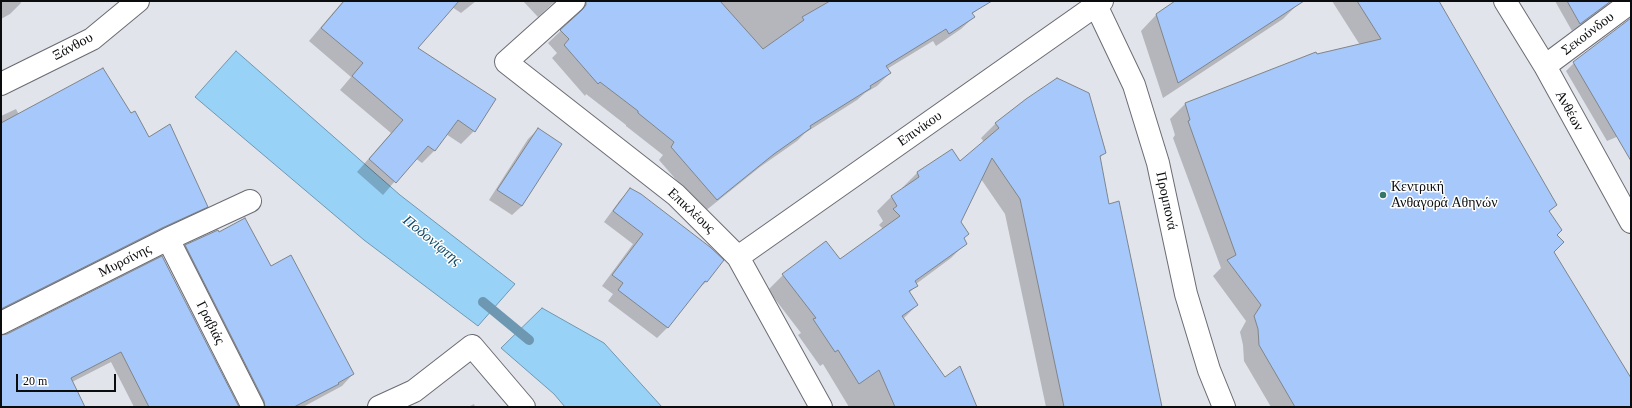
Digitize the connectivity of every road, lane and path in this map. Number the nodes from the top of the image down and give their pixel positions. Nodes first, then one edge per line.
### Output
1 (138, 1) edge
2 (574, 1) edge
3 (1506, 1) edge
4 (1097, 2) edge
5 (1631, 2) edge
6 (1545, 66) junction
7 (1, 84) edge
8 (250, 201) dead end
9 (1631, 222) edge
10 (168, 239) junction
11 (738, 257) junction
12 (1, 322) edge
13 (253, 407) edge
14 (379, 407) edge
15 (524, 407) edge
16 (821, 407) edge
17 (1224, 407) edge

1 - 7 street, Ξάνθου
2 - 11 street, Επικλέους
3 - 6 street, Ανθέων
4 - 11 street, Επινίκου
4 - 17 street, Προμπονά
5 - 6 street, Σεκούνδου
6 - 9 street, Ανθέων
8 - 10 street, Μυρσίνης
10 - 12 street, Μυρσίνης
10 - 13 street, Γραβιάς
11 - 16 street, Επικλέους
14 - 15 street

